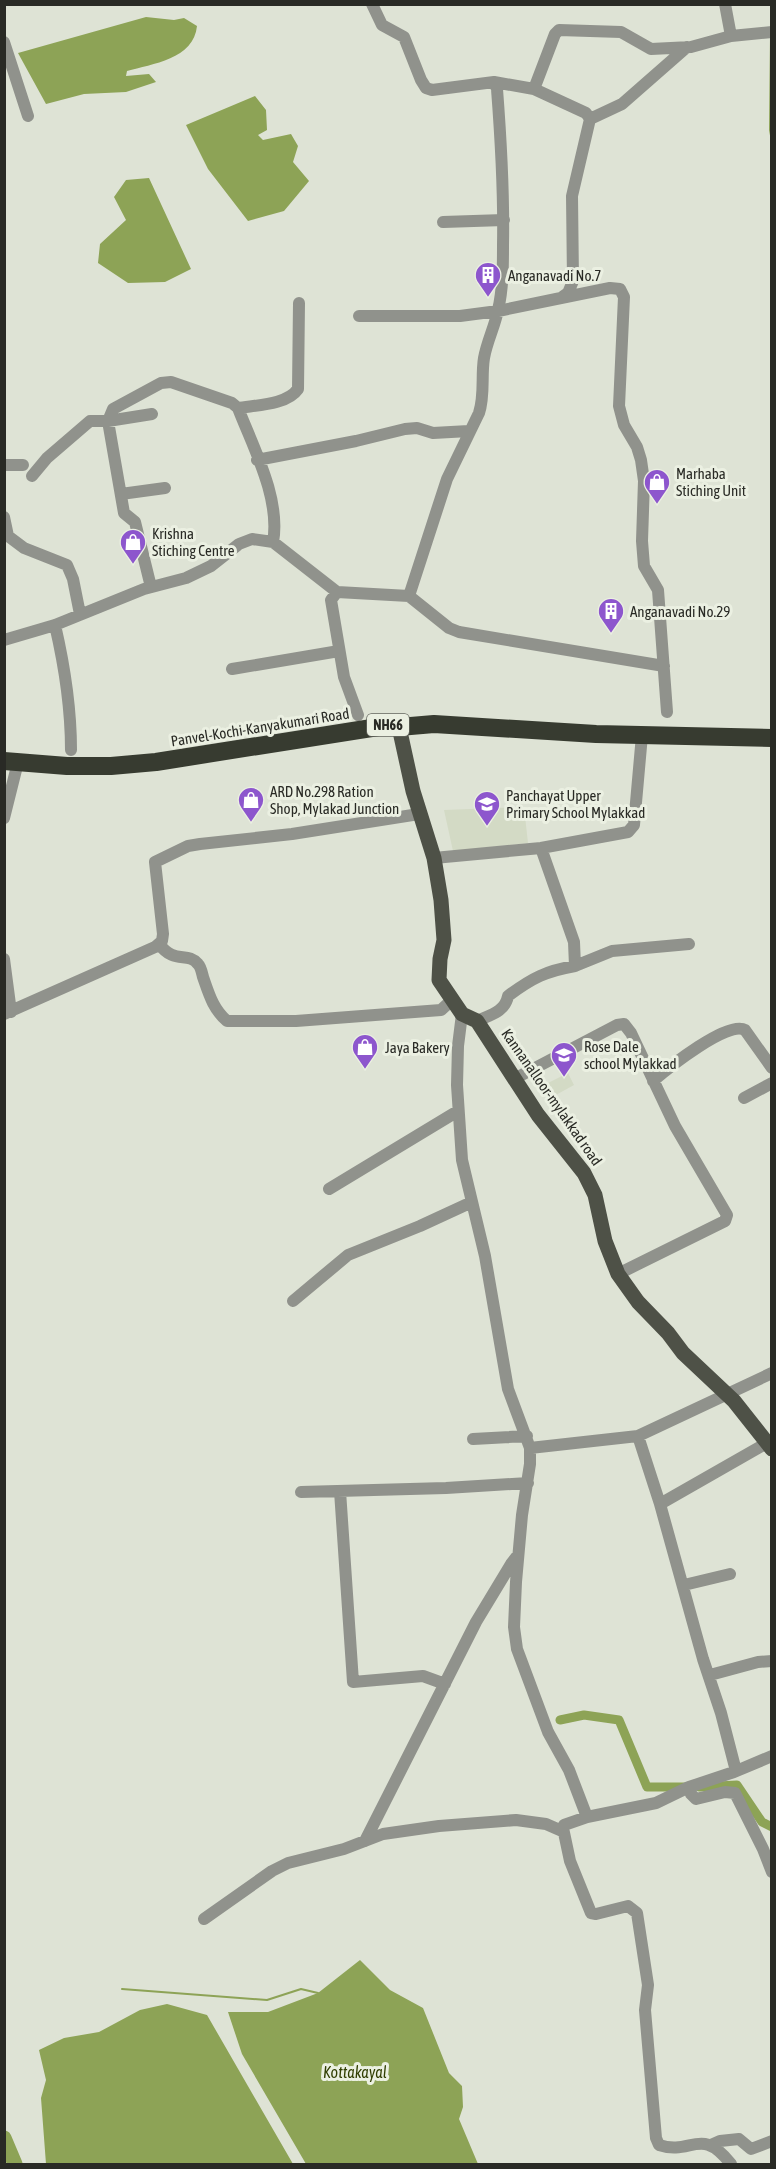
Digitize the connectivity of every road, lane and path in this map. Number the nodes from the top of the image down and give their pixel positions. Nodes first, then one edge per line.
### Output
1 (372, 4) edge
2 (725, 4) edge
3 (769, 32) edge
4 (731, 36) junction
5 (4, 42) edge
6 (687, 47) junction
7 (494, 82) junction
8 (534, 89) junction
9 (28, 116) dead end
10 (590, 119) junction
11 (504, 220) junction
12 (443, 222) dead end
13 (561, 298) junction
14 (299, 303) dead end
15 (498, 311) junction
16 (359, 316) dead end
17 (238, 408) junction
18 (152, 414) dead end
19 (108, 421) junction
20 (469, 430) junction
21 (257, 460) junction
22 (4, 465) edge
23 (23, 465) dead end
24 (32, 476) dead end
25 (165, 488) dead end
26 (121, 494) junction
27 (4, 517) edge
28 (273, 542) junction
29 (151, 587) junction
30 (337, 592) junction
31 (409, 596) junction
32 (80, 614) junction
33 (55, 624) junction
34 (4, 640) edge
35 (339, 651) junction
36 (664, 666) junction
37 (232, 669) dead end
38 (668, 712) dead end
39 (358, 715) dead end
40 (399, 727) junction
41 (642, 735) junction
42 (771, 738) edge
43 (71, 750) dead end
44 (11, 761) edge
45 (419, 814) junction
46 (4, 819) edge
47 (540, 848) junction
48 (434, 858) junction
49 (159, 944) junction
50 (689, 944) dead end
51 (4, 959) edge
52 (575, 966) junction
53 (453, 999) junction
54 (8, 1013) edge
55 (462, 1014) junction
56 (477, 1021) junction
57 (771, 1068) edge
58 (514, 1079) junction
59 (653, 1081) junction
60 (771, 1083) edge
61 (744, 1098) dead end
62 (458, 1111) junction
63 (329, 1190) dead end
64 (472, 1202) junction
65 (618, 1274) junction
66 (293, 1301) dead end
67 (771, 1373) edge
68 (726, 1394) junction
69 (638, 1436) junction
70 (472, 1439) dead end
71 (529, 1442) junction
72 (769, 1446) edge
73 (528, 1483) junction
74 (340, 1491) junction
75 (301, 1492) dead end
76 (660, 1504) junction
77 (518, 1556) junction
78 (730, 1574) dead end
79 (684, 1585) junction
80 (771, 1661) edge
81 (710, 1675) junction
82 (445, 1683) junction
83 (771, 1756) edge
84 (736, 1771) junction
85 (689, 1787) junction
86 (587, 1817) junction
87 (562, 1831) junction
88 (365, 1841) junction
89 (771, 1872) edge
90 (204, 1918) dead end
91 (771, 2140) edge
92 (711, 2145) junction
93 (731, 2164) edge

1 - 7 street
2 - 4 street
3 - 4 street
4 - 6 street
5 - 9 street
6 - 8 street
6 - 10 street
7 - 8 street
7 - 11 street
8 - 10 street
10 - 13 street
11 - 12 street
11 - 15 street
13 - 15 street
13 - 36 street
14 - 17 street
15 - 16 street
15 - 20 street
17 - 19 street
17 - 21 street
18 - 19 street
19 - 24 street
19 - 26 street
20 - 21 street
20 - 31 street
21 - 28 street
22 - 23 street
25 - 26 street
26 - 29 street
27 - 32 street
28 - 29 street
28 - 30 street
29 - 32 street
30 - 31 street
30 - 35 street
31 - 36 street
32 - 33 street
33 - 34 street
33 - 43 street
35 - 37 street
35 - 39 street
36 - 38 street
40 - 41 highway, Panvel-Kochi-Kanyakumari Road / NH66
40 - 44 highway, Panvel-Kochi-Kanyakumari Road / NH66
40 - 45 main road
41 - 42 highway, Panvel-Kochi-Kanyakumari Road / NH66
41 - 47 street
44 - 46 street
45 - 48 main road
45 - 49 street
47 - 48 street
47 - 52 street
48 - 53 main road
49 - 53 street
49 - 54 street
50 - 52 street
51 - 54 street
52 - 56 street
53 - 55 main road
55 - 56 main road
55 - 62 street
56 - 58 main road, Kannanalloor-mylakkad road
57 - 59 street
58 - 59 street
58 - 65 main road, Kannanalloor-mylakkad road
59 - 65 street
60 - 61 street
62 - 63 street
62 - 64 street
64 - 66 street
64 - 71 street
65 - 68 main road, Kannanalloor-mylakkad road
67 - 68 street
68 - 69 street
68 - 72 main road, Kannanalloor-mylakkad road
69 - 71 street
69 - 76 street
70 - 71 street
71 - 73 street
72 - 76 street
73 - 74 street
73 - 77 street
74 - 75 street
74 - 82 street
76 - 79 street
77 - 82 street
77 - 86 street
78 - 79 street
79 - 81 street
80 - 81 street
81 - 84 street
82 - 88 street
83 - 84 street
84 - 85 street
85 - 86 street
85 - 89 street
86 - 87 street
87 - 88 street
87 - 92 street
88 - 90 street
91 - 92 street
92 - 93 street

